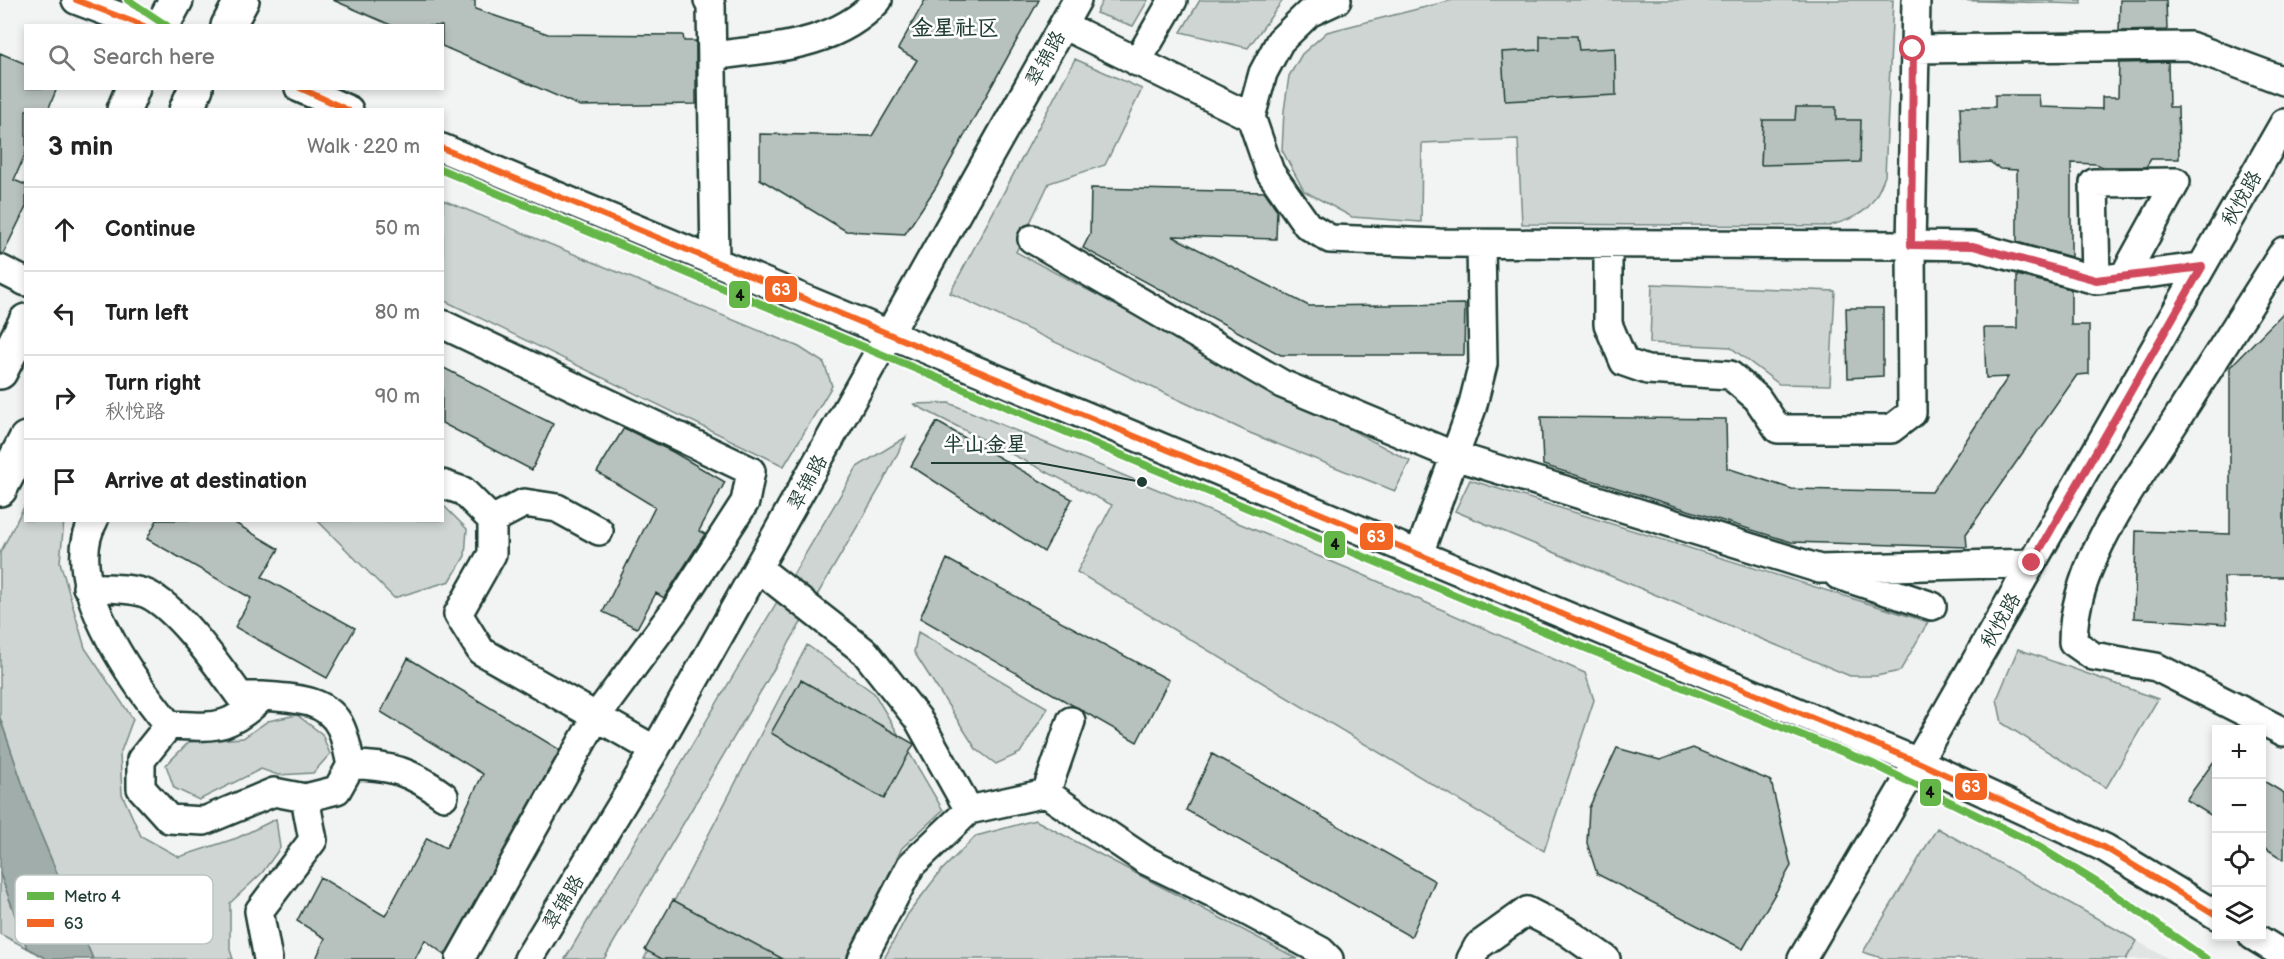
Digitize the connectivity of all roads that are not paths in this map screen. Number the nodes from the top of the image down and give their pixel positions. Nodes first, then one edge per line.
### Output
1 (76, 0) edge
2 (176, 0) edge
3 (242, 0) edge
4 (708, 0) edge
5 (878, 0) edge
6 (1077, 0) edge
7 (1173, 0) edge
8 (1337, 0) edge
9 (1916, 0) edge
10 (140, 24) edge
11 (163, 24) edge
12 (229, 24) edge
13 (1063, 25) junction
14 (1913, 49) junction
15 (712, 56) junction
16 (1137, 62) junction
17 (2284, 81) edge
18 (132, 90) edge
19 (195, 90) edge
20 (304, 90) edge
21 (124, 108) edge
22 (187, 108) edge
23 (344, 108) edge
24 (1251, 117) junction
25 (2284, 123) edge
26 (444, 149) edge
27 (1032, 239) dead end
28 (1481, 244) junction
29 (1608, 244) junction
30 (1911, 245) junction
31 (2284, 251) edge
32 (715, 262) junction
33 (2202, 267) junction
34 (0, 269) edge
35 (2124, 276) junction
36 (2096, 280) junction
37 (24, 281) edge
38 (24, 325) edge
39 (444, 325) edge
40 (890, 334) junction
41 (0, 372) edge
42 (24, 443) edge
43 (1455, 456) junction
44 (444, 485) edge
45 (0, 489) edge
46 (492, 520) junction
47 (93, 522) edge
48 (599, 531) dead end
49 (1419, 554) junction
50 (2032, 563) junction
51 (758, 568) junction
52 (1820, 569) junction
53 (87, 587) junction
54 (1932, 606) dead end
55 (263, 696) junction
56 (596, 717) junction
57 (1071, 721) dead end
58 (169, 725) junction
59 (2284, 732) edge
60 (655, 750) junction
61 (1918, 762) junction
62 (351, 765) junction
63 (1046, 793) junction
64 (444, 796) dead end
65 (305, 798) junction
66 (969, 810) junction
67 (2212, 912) edge
68 (2261, 941) edge
69 (2284, 955) edge
70 (268, 959) edge
71 (460, 959) edge
72 (528, 959) edge
73 (862, 959) edge
74 (1329, 959) edge
75 (1471, 959) edge
76 (1606, 959) edge
77 (1803, 959) edge

1 - 10 street
2 - 11 main road
3 - 12 main road
4 - 15 street
5 - 15 street
6 - 13 street, 翠锦路
7 - 16 street
8 - 24 street
9 - 14 street
13 - 16 street
13 - 40 street, 翠锦路
14 - 17 street
14 - 30 street
15 - 32 street
16 - 24 street
18 - 21 main road
19 - 22 main road
20 - 23 street
24 - 28 street
25 - 33 street, 秋悦路
26 - 32 street
27 - 43 street
28 - 29 street
28 - 43 street
29 - 30 street
29 - 30 street
30 - 36 street
31 - 59 street
32 - 40 street
33 - 35 street
33 - 50 street, 秋悦路
34 - 37 street
35 - 36 street
35 - 36 street
38 - 41 main road
39 - 56 street
40 - 49 street
40 - 51 street, 翠锦路
42 - 45 main road
43 - 49 street
43 - 52 street
44 - 46 street
46 - 48 street
46 - 56 street
47 - 53 street
49 - 61 street
50 - 52 street
50 - 61 street, 秋悦路
51 - 60 street, 翠锦路
51 - 66 street
52 - 54 street
53 - 55 street
53 - 58 street
55 - 58 street
55 - 62 street
56 - 60 street
56 - 71 street
57 - 63 street
58 - 65 street
60 - 72 street, 翠锦路
61 - 67 street
61 - 77 street, 秋悦路
62 - 64 street
62 - 65 street
63 - 66 street
63 - 74 street
65 - 70 street
66 - 73 street
68 - 69 street
75 - 76 street

